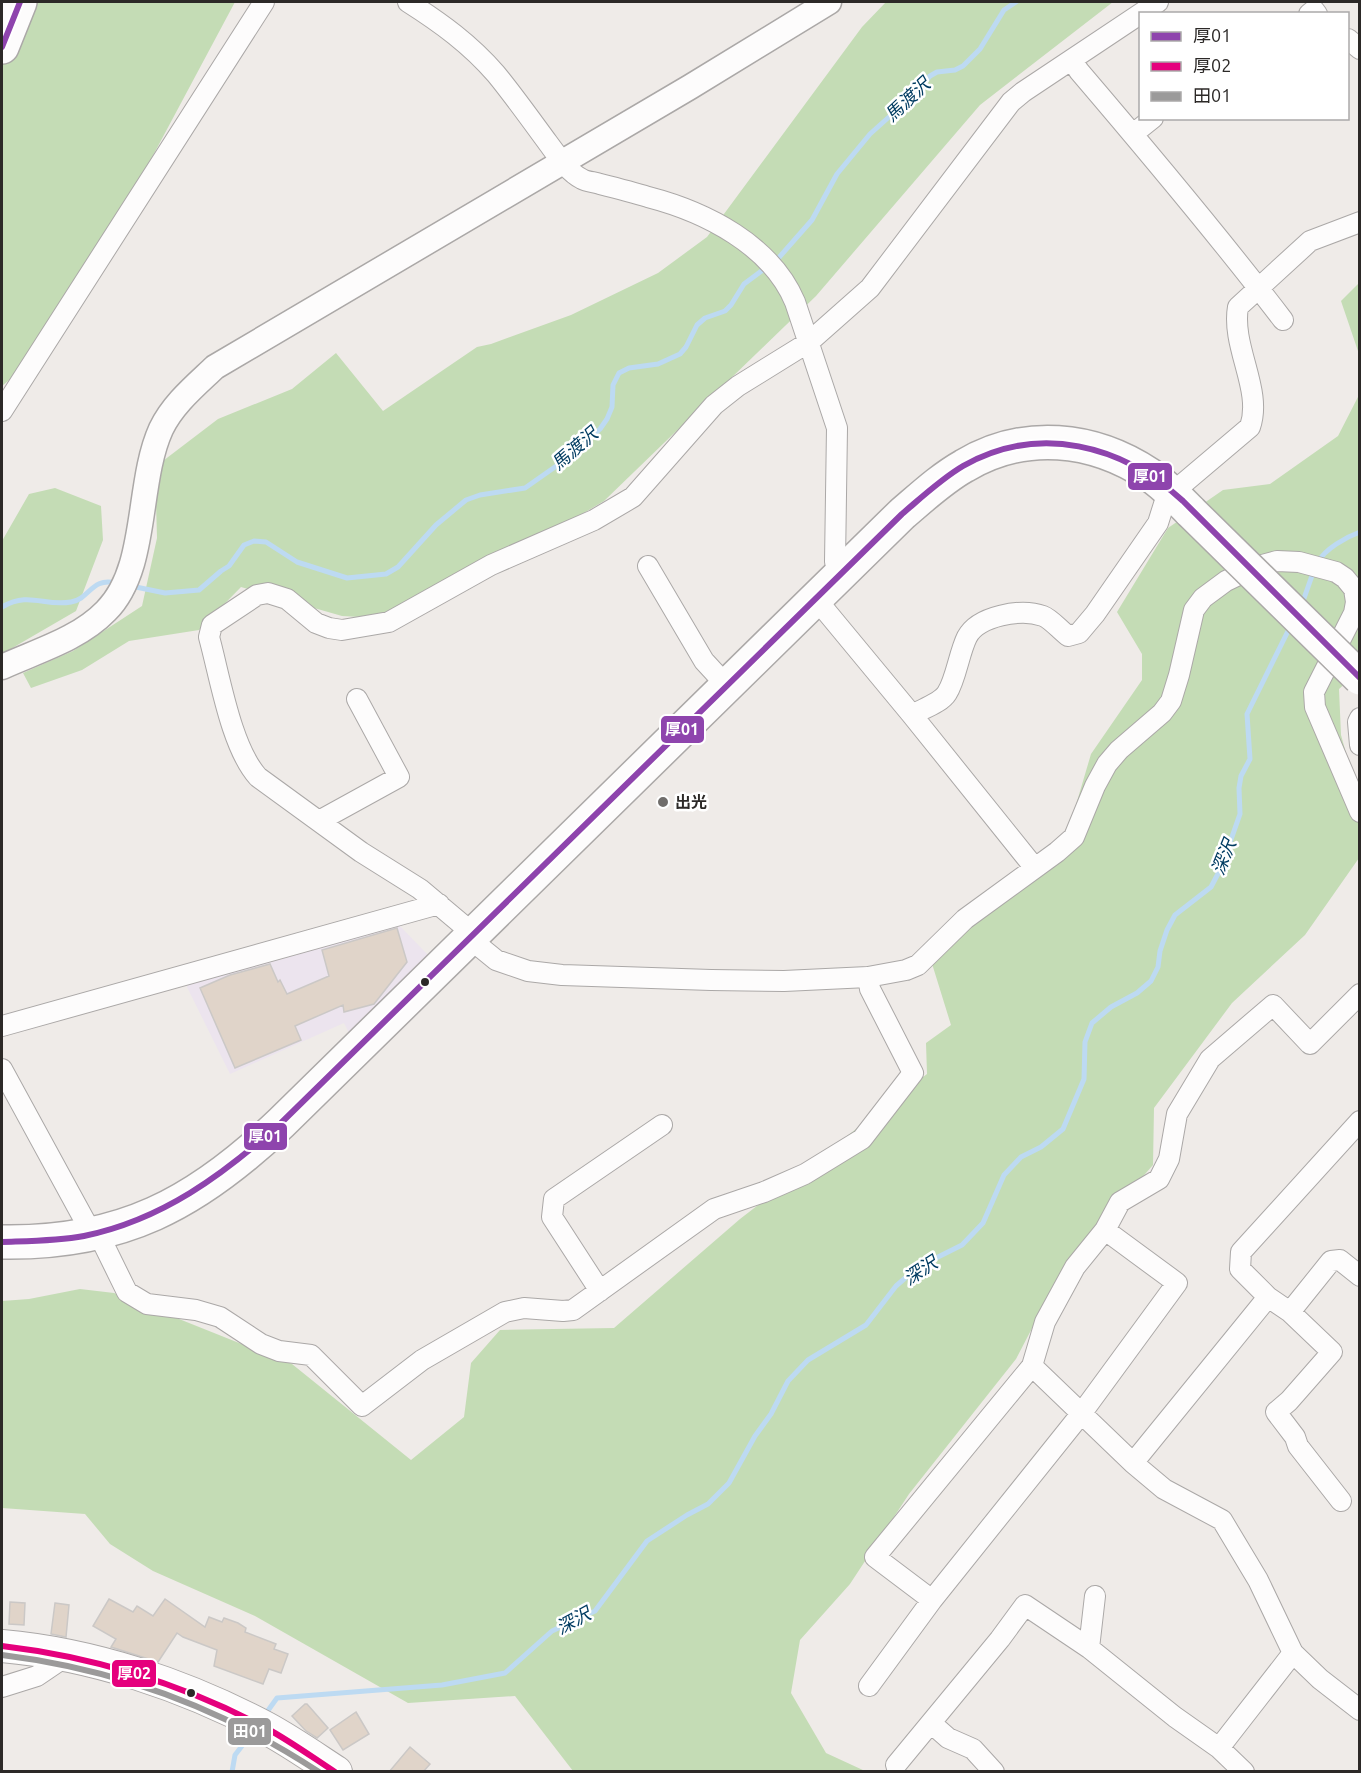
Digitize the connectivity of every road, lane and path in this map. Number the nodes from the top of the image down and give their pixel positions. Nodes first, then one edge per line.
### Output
1 (20, 2) edge
2 (264, 2) edge
3 (408, 2) edge
4 (829, 2) edge
5 (1158, 2) edge
6 (1143, 12) edge
7 (1139, 15) edge
8 (2, 47) edge
9 (1072, 60) junction
10 (1150, 120) edge
11 (1133, 134) junction
12 (562, 161) junction
13 (1359, 222) edge
14 (1259, 289) junction
15 (1283, 320) dead end
16 (809, 342) junction
17 (2, 411) edge
18 (1182, 502) junction
19 (648, 566) dead end
20 (843, 572) junction
21 (816, 599) junction
22 (2, 667) edge
23 (1359, 678) edge
24 (727, 686) junction
25 (357, 699) dead end
26 (912, 715) junction
27 (1359, 718) edge
28 (1359, 745) edge
29 (1359, 812) edge
30 (319, 821) junction
31 (1034, 867) junction
32 (439, 904) junction
33 (470, 938) junction
34 (868, 977) junction
35 (1359, 994) edge
36 (2, 1026) edge
37 (2, 1070) edge
38 (1359, 1121) edge
39 (662, 1125) dead end
40 (1105, 1230) junction
41 (95, 1234) junction
42 (2, 1242) edge
43 (1359, 1276) edge
44 (600, 1291) junction
45 (1268, 1297) junction
46 (1290, 1312) junction
47 (1032, 1366) junction
48 (1081, 1414) junction
49 (1133, 1463) junction
50 (1341, 1500) dead end
51 (1095, 1596) dead end
52 (932, 1600) junction
53 (2, 1646) edge
54 (1089, 1648) junction
55 (1293, 1653) junction
56 (68, 1655) junction
57 (869, 1686) dead end
58 (2, 1687) edge
59 (1359, 1710) edge
60 (931, 1723) junction
61 (1219, 1748) junction
62 (896, 1765) dead end
63 (336, 1772) edge
64 (994, 1772) edge
65 (1244, 1772) edge

1 - 8 highway
2 - 17 street
3 - 12 street
4 - 12 street
5 - 6 street
7 - 9 street
9 - 11 street
9 - 16 street
10 - 11 street
11 - 14 street
12 - 16 street
12 - 22 street
13 - 14 street
14 - 15 street
14 - 18 street
16 - 20 street
16 - 30 street
18 - 20 highway
18 - 23 highway, bridge
18 - 26 street
19 - 24 street
20 - 21 highway
21 - 24 highway
21 - 26 street
24 - 33 highway
25 - 30 street
26 - 31 street
27 - 28 street
29 - 31 street
30 - 32 street
31 - 34 street
32 - 33 street
32 - 36 street
33 - 34 street
33 - 41 highway
34 - 44 street
35 - 40 street
37 - 41 street
38 - 45 street
39 - 44 street
40 - 47 street
40 - 48 street
41 - 42 highway
41 - 44 street
43 - 46 street
45 - 46 street
45 - 49 street
46 - 50 street
47 - 48 street
47 - 52 street
48 - 49 street
48 - 52 street
49 - 55 street
51 - 54 street
52 - 57 street
53 - 56 main road
54 - 60 street
54 - 61 street
55 - 59 street
55 - 61 street
56 - 58 street
56 - 63 main road
60 - 62 street
60 - 64 street
61 - 65 street

